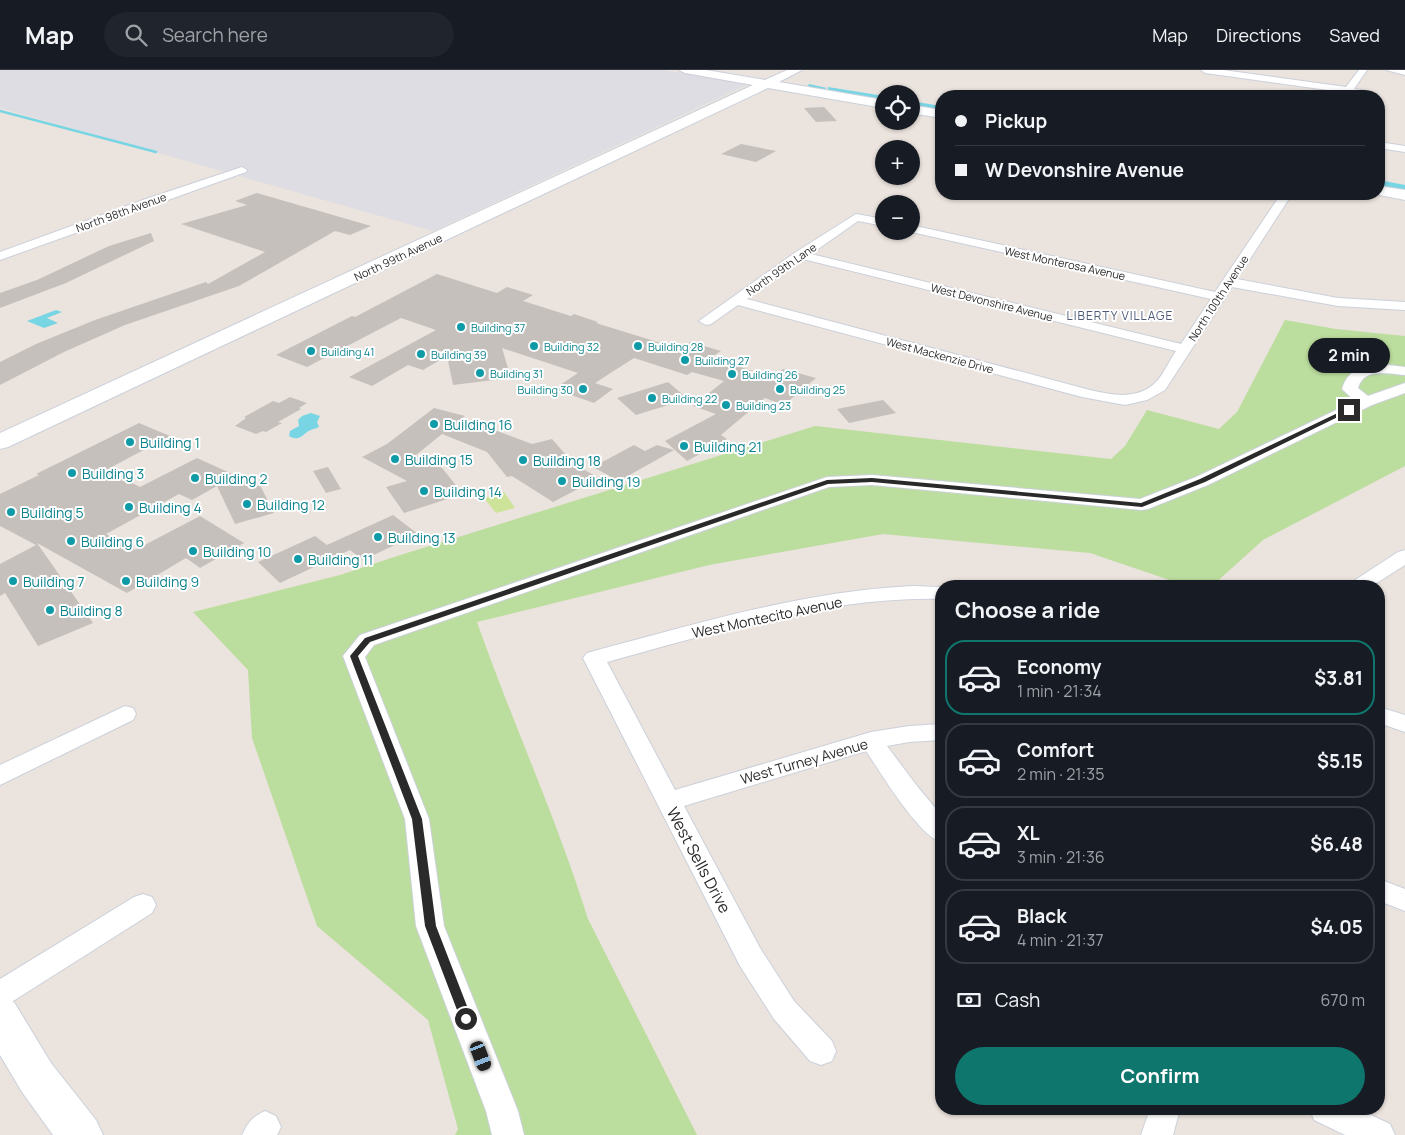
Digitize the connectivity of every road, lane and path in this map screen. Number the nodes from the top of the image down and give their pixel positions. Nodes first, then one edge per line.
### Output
1 (685, 70) edge
2 (796, 70) edge
3 (1210, 70) edge
4 (1363, 70) edge
5 (1372, 70) edge
6 (1390, 70) edge
7 (1405, 72) edge
8 (766, 83) junction
9 (1328, 90) edge
10 (1348, 90) edge
11 (1360, 90) edge
12 (875, 102) edge
13 (920, 110) edge
14 (935, 113) edge
15 (1385, 146) edge
16 (1405, 148) edge
17 (1399, 160) dead end
18 (242, 170) dead end
19 (1385, 192) edge
20 (1405, 195) edge
21 (1282, 200) edge
22 (875, 221) edge
23 (920, 231) edge
24 (800, 255) junction
25 (0, 256) edge
26 (1229, 282) junction
27 (1219, 297) junction
28 (736, 300) junction
29 (1405, 306) edge
30 (706, 321) dead end
31 (1184, 349) junction
32 (1405, 371) edge
33 (1405, 388) edge
34 (1146, 397) joint
35 (1366, 402) junction
36 (0, 442) edge
37 (1405, 556) edge
38 (1368, 580) edge
39 (935, 593) edge
40 (594, 658) joint
41 (125, 714) dead end
42 (1385, 717) edge
43 (1405, 724) edge
44 (935, 732) edge
45 (871, 741) junction
46 (0, 776) edge
47 (668, 801) junction
48 (935, 825) edge
49 (1385, 892) edge
50 (1405, 900) edge
51 (143, 905) dead end
52 (0, 994) edge
53 (0, 1016) edge
54 (821, 1051) dead end
55 (1163, 1115) edge
56 (1338, 1115) edge
57 (80, 1135) edge
58 (508, 1135) edge
59 (1157, 1135) edge
60 (1380, 1135) edge

1 - 8 main road
2 - 8 main road, North 99th Avenue
3 - 9 street
4 - 10 street
5 - 11 street
6 - 7 street
8 - 12 main road
8 - 36 main road, North 99th Avenue
13 - 14 main road
15 - 16 street
16 - 17 street
18 - 25 street, North 98th Avenue
19 - 20 main road
21 - 26 street, North 100th Avenue
22 - 24 street, North 99th Lane
23 - 27 street, West Monterosa Avenue
24 - 28 street, North 99th Lane
24 - 31 street, West Devonshire Avenue
26 - 27 street, North 100th Avenue
26 - 29 street
27 - 31 street, North 100th Avenue
28 - 30 street, North 99th Lane
28 - 34 street, West Mackenzie Drive
31 - 34 street, North 100th Avenue
32 - 35 street
33 - 35 street
35 - 58 street
37 - 38 street
39 - 40 street, West Montecito Avenue
40 - 47 street, West Sells Drive
41 - 46 street
42 - 43 street
44 - 45 street, West Turney Avenue
45 - 47 street, West Turney Avenue
45 - 48 street
47 - 54 street, West Sells Drive
49 - 50 street
51 - 52 street
53 - 57 main road
55 - 59 street
56 - 60 street

